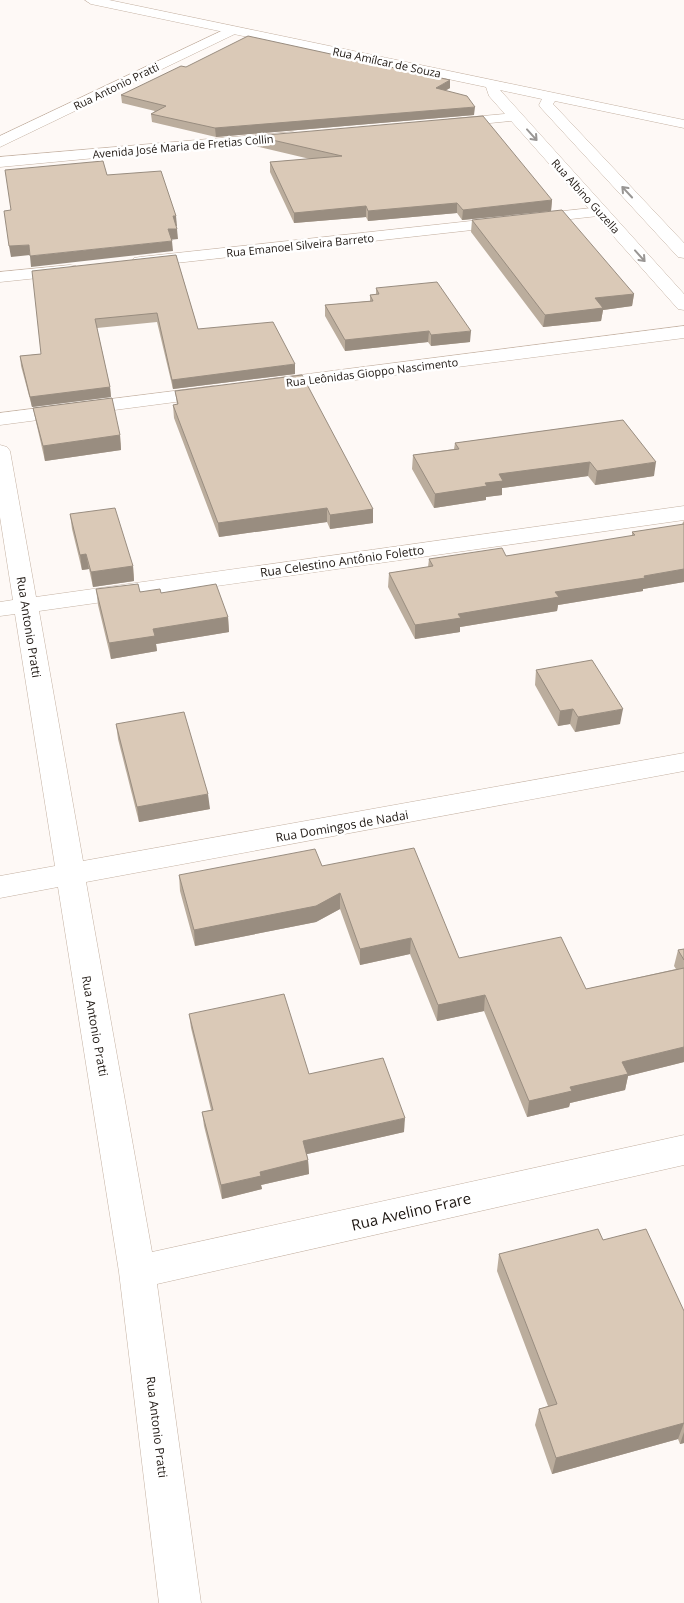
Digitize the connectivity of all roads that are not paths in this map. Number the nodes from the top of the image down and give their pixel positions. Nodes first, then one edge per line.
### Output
1 (91, 0) edge
2 (232, 30) junction
3 (492, 84) junction
4 (550, 96) junction
5 (516, 117) junction
6 (436, 124) edge
7 (684, 124) edge
8 (307, 135) edge
9 (0, 142) edge
10 (0, 162) edge
11 (601, 212) junction
12 (684, 254) edge
13 (128, 264) edge
14 (89, 268) edge
15 (0, 277) edge
16 (684, 305) edge
17 (684, 332) edge
18 (248, 388) edge
19 (228, 390) edge
20 (0, 419) edge
21 (0, 451) edge
22 (684, 513) edge
23 (13, 607) edge
24 (684, 762) edge
25 (70, 876) junction
26 (0, 887) edge
27 (684, 1150) edge
28 (137, 1272) junction
29 (180, 1603) edge

1 - 2 street, Rua Amílcar de Souza
2 - 3 street, Rua Amílcar de Souza
2 - 9 street, Rua Antonio Pratti
3 - 4 street, Rua Amílcar de Souza
3 - 5 street, Rua Albino Guzella
4 - 7 street, Rua Amílcar de Souza
12 -> 4 street
5 - 6 street
5 -> 11 street, Rua Albino Guzella
8 - 10 street, Avenida José Maria de Fretias Collin
11 - 13 street, Rua Emanoel Silveira Barreto
11 -> 16 street, Rua Albino Guzella
14 - 15 street
17 - 18 street, Rua Leônidas Gioppo Nascimento
19 - 20 street
21 - 23 street, Rua Antonio Pratti
22 - 23 street, Rua Celestino Antônio Foletto
23 - 25 street, Rua Antonio Pratti
24 - 25 street, Rua Domingos de Nadai
25 - 26 street, Rua Domingos de Nadai
25 - 28 street, Rua Antonio Pratti
27 - 28 street, Rua Avelino Frare
28 - 29 street, Rua Antonio Pratti

